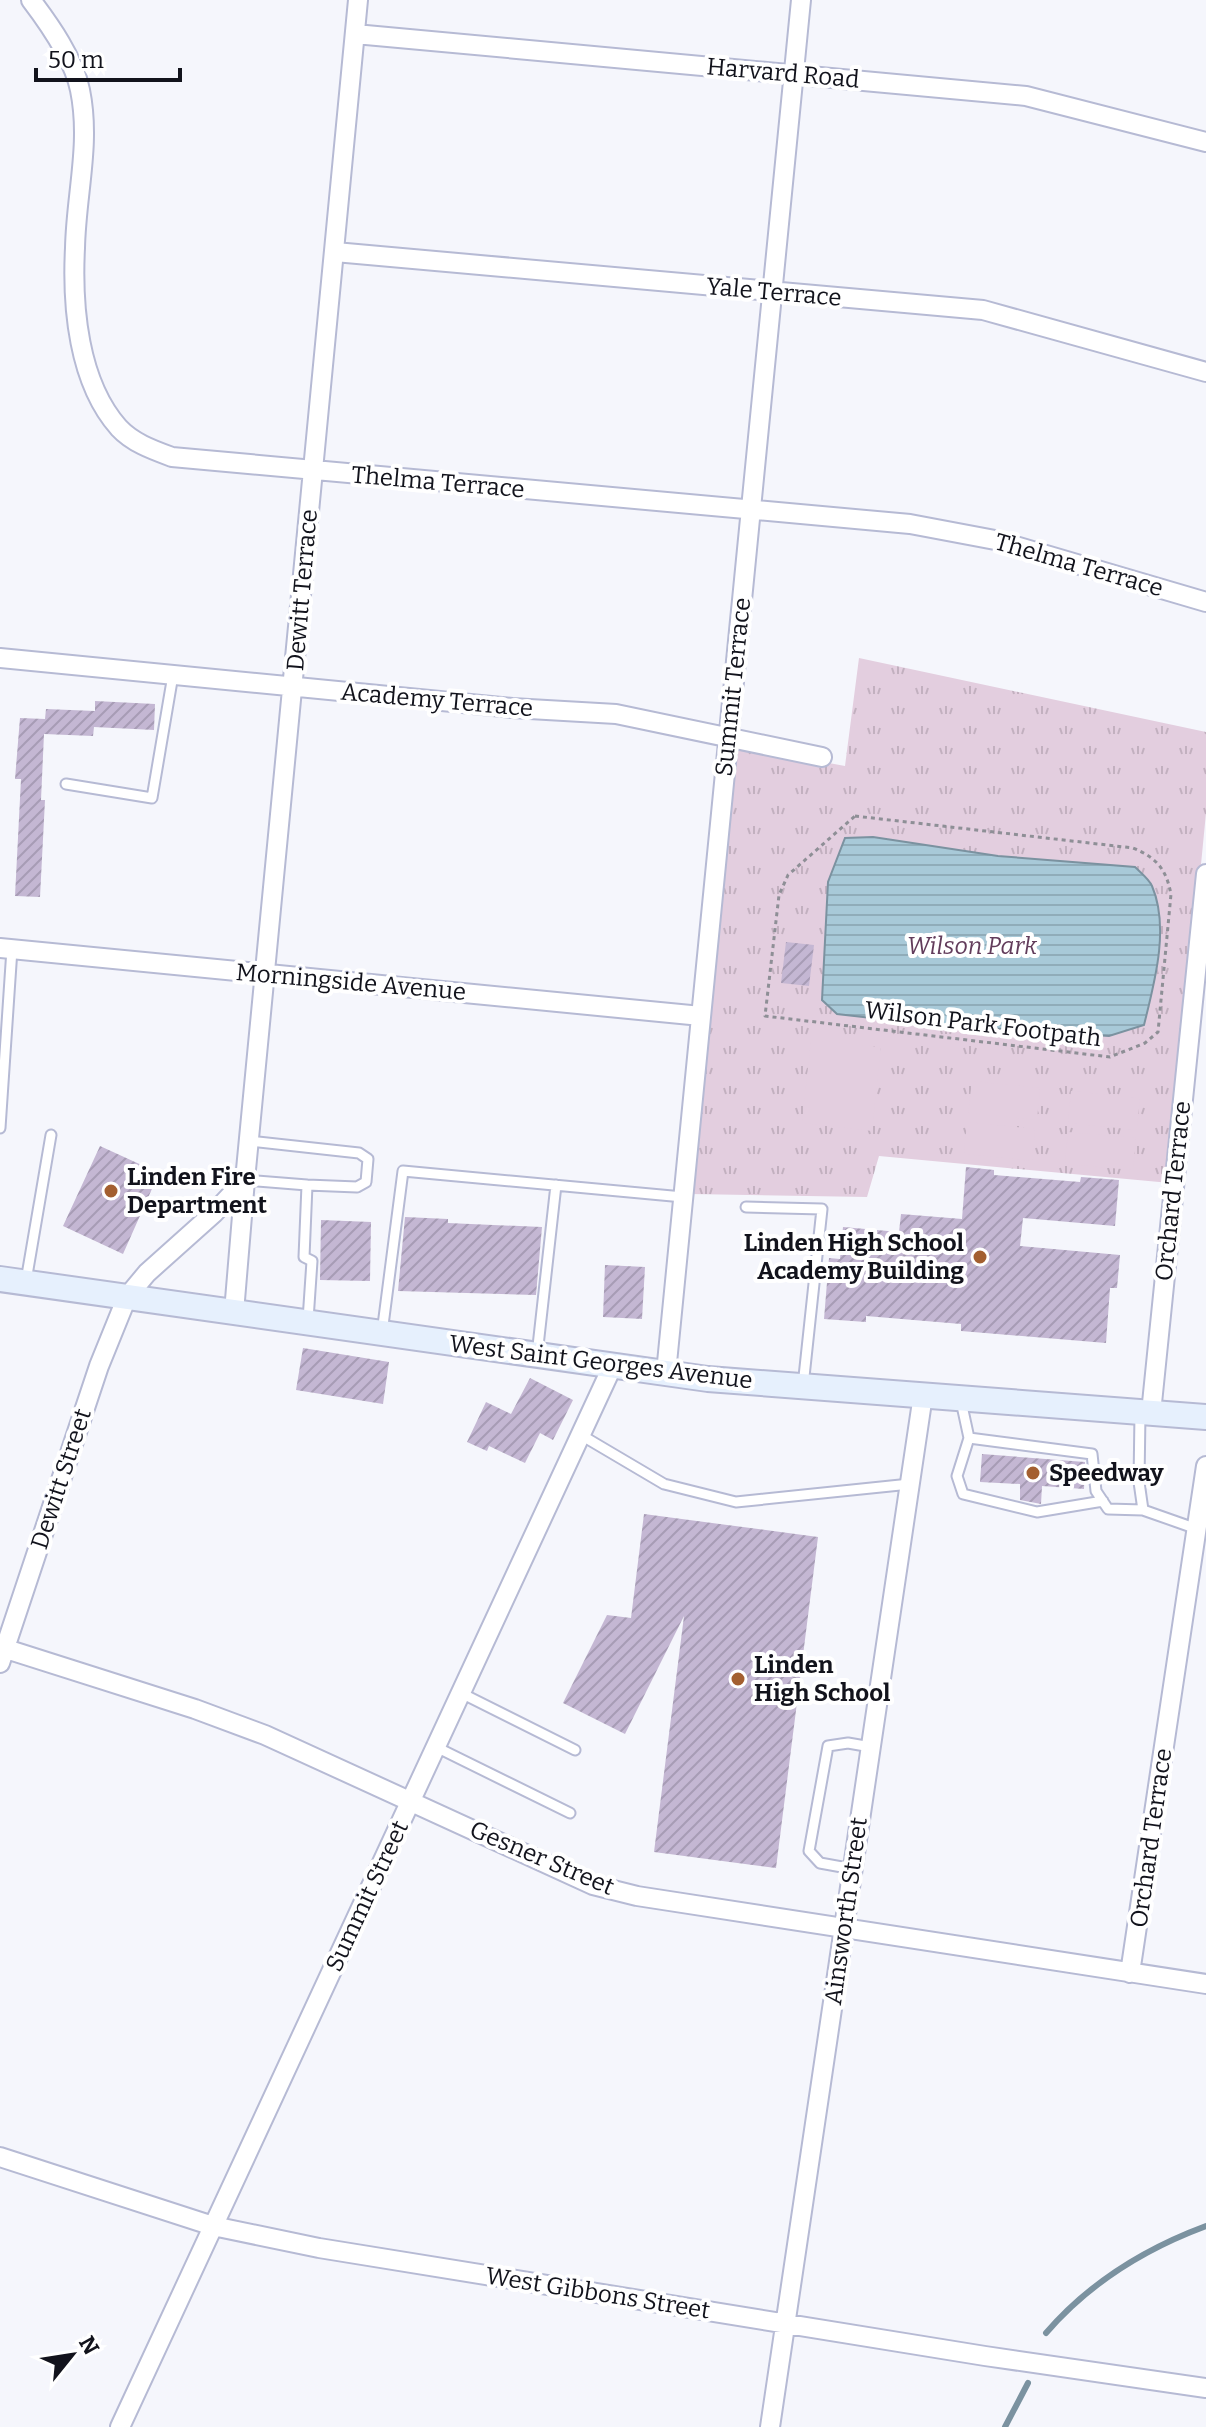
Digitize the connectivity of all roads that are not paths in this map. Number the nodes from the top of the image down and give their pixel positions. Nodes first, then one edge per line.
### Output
1 (31, 0) edge
2 (358, 0) edge
3 (801, 0) edge
4 (355, 34) junction
5 (793, 74) junction
6 (1206, 142) edge
7 (335, 252) junction
8 (772, 291) junction
9 (1206, 372) edge
10 (314, 471) junction
11 (751, 510) junction
12 (1206, 602) edge
13 (0, 658) edge
14 (173, 675) junction
15 (293, 687) junction
16 (728, 738) junction
17 (822, 757) dead end
18 (66, 784) dead end
19 (1206, 874) edge
20 (6, 949) edge
21 (266, 976) junction
22 (701, 1016) junction
23 (1, 1093) edge
24 (0, 1128) edge
25 (51, 1135) dead end
26 (250, 1141) junction
27 (245, 1180) junction
28 (307, 1185) junction
29 (556, 1185) junction
30 (683, 1197) junction
31 (746, 1207) dead end
32 (0, 1279) edge
33 (26, 1281) junction
34 (127, 1297) junction
35 (234, 1312) junction
36 (308, 1322) junction
37 (382, 1333) junction
38 (537, 1355) junction
39 (613, 1365) junction
40 (666, 1373) junction
41 (803, 1386) junction
42 (923, 1395) junction
43 (960, 1398) junction
44 (1146, 1412) junction
45 (1206, 1417) edge
46 (581, 1435) junction
47 (969, 1438) junction
48 (1206, 1466) edge
49 (910, 1484) junction
50 (1103, 1501) junction
51 (1143, 1510) junction
52 (1197, 1529) junction
53 (2, 1653) edge
54 (461, 1693) junction
55 (436, 1747) junction
56 (871, 1747) junction
57 (575, 1750) dead end
58 (411, 1801) junction
59 (570, 1813) dead end
60 (853, 1869) junction
61 (844, 1928) junction
62 (1130, 1973) junction
63 (1206, 1984) edge
64 (0, 2157) edge
65 (213, 2226) junction
66 (785, 2324) junction
67 (1206, 2388) edge
68 (120, 2427) edge
69 (770, 2427) edge

1 - 10 street, Thelma Terrace
2 - 4 street, Dewitt Terrace
3 - 5 street, Summit Terrace
4 - 5 street, Harvard Road
4 - 7 street, Dewitt Terrace
5 - 6 street, Harvard Road
5 - 8 street, Summit Terrace
7 - 8 street, Yale Terrace
7 - 10 street, Dewitt Terrace
8 - 9 street, Yale Terrace
8 - 11 street, Summit Terrace
10 - 11 street, Thelma Terrace
10 - 15 street, Dewitt Terrace
11 - 12 street, Thelma Terrace
11 - 16 street, Summit Terrace
13 - 14 street, Academy Terrace
14 - 15 street, Academy Terrace
14 - 18 lane
15 - 16 street, Academy Terrace
15 - 21 street, Dewitt Terrace
16 - 17 street, Academy Terrace
16 - 22 street, Summit Terrace
19 - 44 street, Orchard Terrace
20 - 21 street, Morningside Avenue
20 - 23 lane
21 - 22 street, Morningside Avenue
21 - 26 street, Dewitt Terrace
22 - 30 street, Summit Terrace
23 - 24 lane
25 - 33 lane
26 - 27 street, Dewitt Terrace
26 - 28 lane
27 - 28 lane
27 - 34 street
27 - 35 street, Dewitt Terrace
28 - 36 lane
29 - 30 lane
29 - 37 lane
29 - 38 lane
30 - 40 street, Summit Terrace
31 - 41 lane
32 - 33 main road, West Saint Georges Avenue
33 - 34 main road, West Saint Georges Avenue
34 - 35 main road, West Saint Georges Avenue
34 - 53 street, Dewitt Street
35 - 36 main road, West Saint Georges Avenue
36 - 37 main road, West Saint Georges Avenue
37 - 38 main road, West Saint Georges Avenue
38 - 39 main road, West Saint Georges Avenue
39 - 40 main road, West Saint Georges Avenue
39 - 46 street, Summit Street
40 - 41 main road, West Saint Georges Avenue
41 - 42 main road, West Saint Georges Avenue
42 - 43 main road, West Saint Georges Avenue
42 - 49 street, Ainsworth Street
43 - 44 main road, West Saint Georges Avenue
43 - 47 lane
44 - 45 main road, West Saint Georges Avenue
44 - 51 lane
46 - 49 lane
46 - 54 street, Summit Street
47 - 50 lane
47 - 50 lane
48 - 52 street, Orchard Terrace
49 - 56 street, Ainsworth Street
50 - 51 lane
51 - 52 lane
52 - 62 street, Orchard Terrace
53 - 58 street, Gesner Street
54 - 55 street, Summit Street
54 - 57 lane
55 - 58 street, Summit Street
55 - 59 lane
56 - 60 street, Ainsworth Street
56 - 60 lane
58 - 61 street, Gesner Street
58 - 65 street, Summit Street
60 - 61 street, Ainsworth Street
61 - 62 street, Gesner Street
61 - 66 street, Ainsworth Street
62 - 63 street, Gesner Street
64 - 65 street, West Gibbons Street
65 - 66 street, West Gibbons Street
65 - 68 street, Summit Street
66 - 67 street, West Gibbons Street
66 - 69 street, Ainsworth Street

